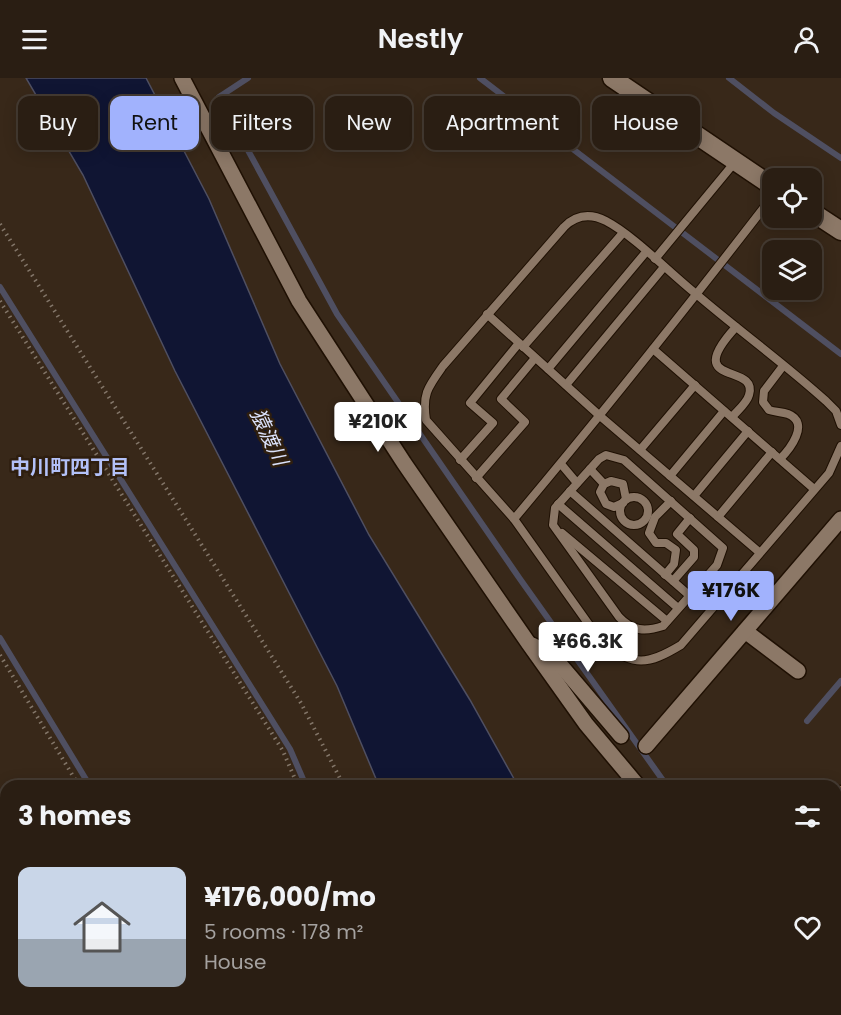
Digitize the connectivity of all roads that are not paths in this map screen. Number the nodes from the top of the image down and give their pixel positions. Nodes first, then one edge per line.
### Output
1 (182, 78) edge
2 (612, 78) edge
3 (736, 161) junction
4 (762, 179) edge
5 (762, 209) edge
6 (822, 219) edge
7 (841, 231) edge
8 (622, 234) junction
9 (646, 252) junction
10 (655, 259) junction
11 (664, 267) junction
12 (696, 295) junction
13 (487, 314) junction
14 (736, 327) junction
15 (521, 345) junction
16 (653, 349) junction
17 (535, 358) junction
18 (783, 366) junction
19 (548, 369) junction
20 (566, 385) junction
21 (695, 385) junction
22 (724, 411) junction
23 (600, 416) junction
24 (732, 417) junction
25 (841, 425) edge
26 (748, 431) junction
27 (841, 446) edge
28 (640, 450) junction
29 (772, 452) junction
30 (780, 459) junction
31 (460, 460) junction
32 (561, 464) junction
33 (590, 469) junction
34 (670, 476) junction
35 (476, 478) junction
36 (577, 483) junction
37 (604, 484) junction
38 (814, 489) junction
39 (570, 491) junction
40 (694, 496) junction
41 (624, 501) junction
42 (670, 501) junction
43 (558, 504) junction
44 (718, 517) junction
45 (514, 519) junction
46 (690, 519) junction
47 (841, 519) edge
48 (624, 520) junction
49 (553, 525) junction
50 (612, 528) junction
51 (759, 552) junction
52 (666, 575) junction
53 (674, 581) junction
54 (690, 596) junction
55 (678, 608) junction
56 (667, 621) junction
57 (745, 631) junction
58 (529, 644) junction
59 (798, 671) dead end
60 (621, 736) dead end
61 (646, 746) dead end
62 (633, 780) edge

1 - 58 street
2 - 3 main road
3 - 4 main road
3 - 10 lane
5 - 12 lane
6 - 7 main road
8 - 9 lane
8 - 13 lane
8 - 15 lane
9 - 10 lane
9 - 19 lane
10 - 11 lane
11 - 12 lane
11 - 20 lane
12 - 14 lane
12 - 16 lane
13 - 15 lane
13 - 31 lane
14 - 18 lane
14 - 24 lane
15 - 17 lane
15 - 31 lane
16 - 21 lane
16 - 23 lane
17 - 19 lane
17 - 35 lane
18 - 25 lane
18 - 30 lane
19 - 20 lane
20 - 23 lane
21 - 22 lane
21 - 28 lane
22 - 24 lane
22 - 34 lane
23 - 28 lane
23 - 32 lane
24 - 26 lane
26 - 29 lane
26 - 40 lane
27 - 38 lane
28 - 34 lane
29 - 30 lane
29 - 44 lane
30 - 38 lane
31 - 35 lane
32 - 36 lane
32 - 45 lane
33 - 36 lane
33 - 37 lane
33 - 42 lane
34 - 40 lane
35 - 45 lane
36 - 39 lane
37 - 41 lane
37 - 41 lane
38 - 51 lane
39 - 43 lane
39 - 50 lane
40 - 44 lane
41 - 48 lane
41 - 48 lane
42 - 46 lane
42 - 52 lane
43 - 49 lane
43 - 55 lane
44 - 51 lane
45 - 51 lane
46 - 53 lane
46 - 54 lane
47 - 57 street
48 - 50 lane
49 - 56 lane
49 - 56 lane
50 - 52 lane
52 - 53 lane
53 - 54 lane
54 - 55 lane
55 - 56 lane
57 - 59 street
57 - 61 street
58 - 60 street
58 - 62 street

